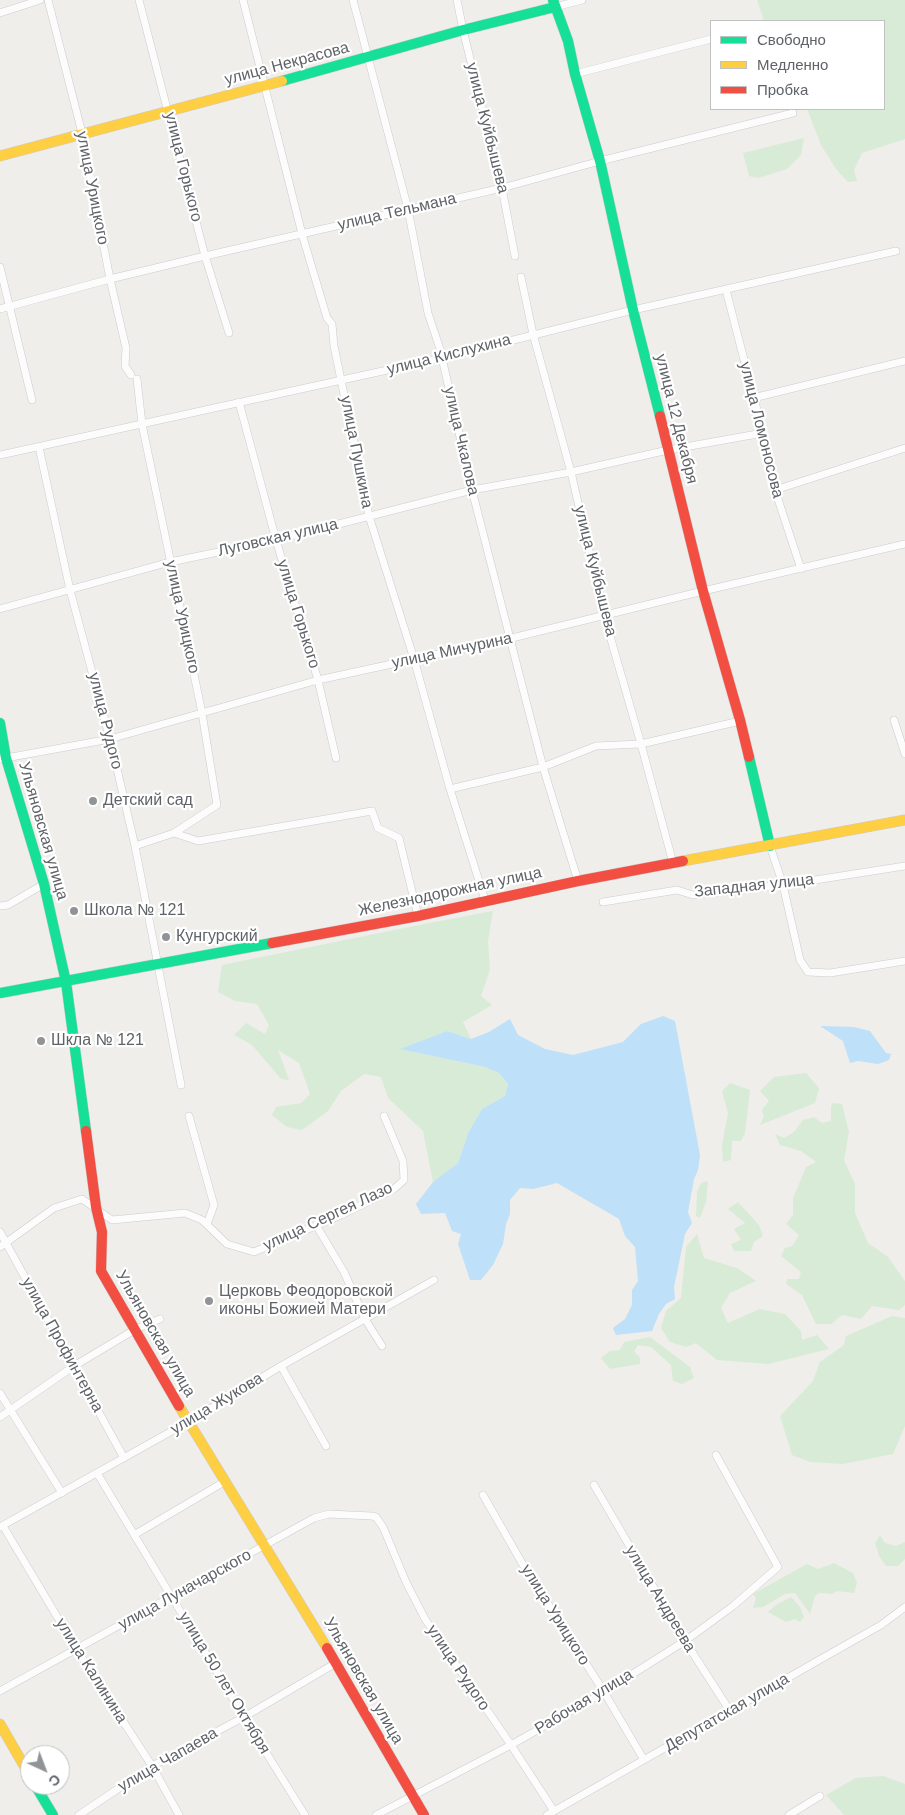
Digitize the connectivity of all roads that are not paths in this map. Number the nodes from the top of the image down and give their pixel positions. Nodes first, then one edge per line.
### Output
1 (40, 0) edge
2 (48, 0) edge
3 (139, 0) edge
4 (243, 0) edge
5 (353, 0) edge
6 (457, 0) edge
7 (582, 0) edge
8 (554, 3) edge
9 (0, 13) edge
10 (463, 30) junction
11 (710, 39) edge
12 (367, 57) junction
13 (574, 74) junction
14 (265, 85) junction
15 (169, 112) junction
16 (793, 113) dead end
17 (82, 133) junction
18 (0, 156) edge
19 (600, 161) junction
20 (502, 188) junction
21 (408, 210) junction
22 (302, 234) junction
23 (896, 250) dead end
24 (205, 256) junction
25 (515, 256) dead end
26 (0, 267) edge
27 (520, 277) dead end
28 (110, 279) junction
29 (726, 290) junction
30 (8, 307) junction
31 (0, 309) edge
32 (633, 310) junction
33 (229, 333) dead end
34 (533, 334) junction
35 (442, 358) junction
36 (905, 361) edge
37 (342, 380) junction
38 (753, 398) junction
39 (32, 400) dead end
40 (239, 402) junction
41 (142, 424) junction
42 (763, 433) junction
43 (39, 447) junction
44 (905, 448) edge
45 (668, 450) junction
46 (0, 455) edge
47 (571, 472) junction
48 (472, 490) junction
49 (775, 490) junction
50 (369, 516) junction
51 (276, 540) junction
52 (905, 544) edge
53 (170, 562) junction
54 (801, 569) junction
55 (70, 590) junction
56 (703, 591) junction
57 (0, 609) edge
58 (604, 615) junction
59 (512, 638) junction
60 (414, 659) junction
61 (318, 680) junction
62 (202, 713) junction
63 (894, 720) dead end
64 (740, 721) junction
65 (0, 723) edge
66 (110, 739) junction
67 (641, 744) junction
68 (905, 754) edge
69 (336, 758) dead end
70 (3, 759) edge
71 (543, 767) junction
72 (450, 789) junction
73 (905, 820) edge
74 (174, 833) junction
75 (135, 846) junction
76 (770, 846) junction
77 (673, 863) junction
78 (905, 866) edge
79 (578, 881) junction
80 (44, 884) junction
81 (783, 885) junction
82 (485, 900) junction
83 (603, 902) dead end
84 (0, 906) edge
85 (418, 916) junction
86 (905, 961) edge
87 (158, 965) junction
88 (66, 982) junction
89 (0, 993) edge
90 (181, 1085) dead end
91 (189, 1116) dead end
92 (384, 1116) dead end
93 (96, 1207) junction
94 (204, 1222) junction
95 (316, 1226) junction
96 (0, 1232) edge
97 (3, 1245) edge
98 (434, 1280) dead end
99 (160, 1319) dead end
100 (365, 1320) junction
101 (136, 1330) junction
102 (382, 1346) dead end
103 (74, 1366) junction
104 (281, 1366) junction
105 (0, 1393) edge
106 (10, 1410) junction
107 (0, 1417) edge
108 (188, 1422) junction
109 (326, 1446) dead end
110 (716, 1454) dead end
111 (124, 1458) junction
112 (97, 1473) junction
113 (224, 1482) junction
114 (594, 1485) dead end
115 (62, 1493) junction
116 (483, 1495) dead end
117 (376, 1517) joint
118 (1, 1527) edge
119 (134, 1535) junction
120 (264, 1546) junction
121 (171, 1596) junction
122 (905, 1607) edge
123 (685, 1641) junction
124 (77, 1650) junction
125 (336, 1663) junction
126 (0, 1691) edge
127 (604, 1692) junction
128 (730, 1711) junction
129 (244, 1717) junction
130 (0, 1724) edge
131 (511, 1745) junction
132 (20, 1759) edge
133 (644, 1760) junction
134 (152, 1766) junction
135 (41, 1795) edge
136 (413, 1796) junction
137 (820, 1796) dead end
138 (554, 1811) junction
139 (53, 1815) edge
140 (79, 1815) edge
141 (179, 1815) edge
142 (305, 1815) edge
143 (376, 1815) edge
144 (424, 1815) edge
145 (547, 1815) edge
146 (790, 1815) edge

1 - 9 street
2 - 17 street, улица Урицкого
3 - 15 street, улица Горького
4 - 14 street, улица Пушкина
5 - 12 street, улица Чкалова
6 - 10 street, улица Куйбышева
7 - 8 street, улица Некрасова
8 - 10 street, улица Некрасова
8 - 13 street, улица 12 Декабря
10 - 12 street, улица Некрасова
10 - 20 street, улица Куйбышева
11 - 13 street
12 - 14 street, улица Некрасова
12 - 21 street, улица Чкалова
13 - 19 street, улица 12 Декабря
14 - 15 street, улица Некрасова
14 - 22 street, улица Пушкина
15 - 17 street, улица Некрасова
15 - 24 street, улица Горького
16 - 19 street, улица Тельмана
17 - 18 street, улица Некрасова
17 - 28 street, улица Урицкого
19 - 20 street, улица Тельмана
19 - 32 street, улица 12 Декабря
20 - 21 street, улица Тельмана
20 - 25 street, улица Куйбышева
21 - 22 street, улица Тельмана
21 - 35 street, улица Чкалова
22 - 24 street, улица Тельмана
22 - 37 street, улица Пушкина
23 - 29 street, улица Кислухина
24 - 28 street, улица Тельмана
24 - 33 street, улица Горького
26 - 30 street
27 - 34 street, улица Куйбышева
28 - 30 street, улица Тельмана
28 - 41 street, улица Урицкого
29 - 32 street, улица Кислухина
29 - 38 street, улица Ломоносова
30 - 31 street, улица Тельмана
30 - 39 street
32 - 34 street, улица Кислухина
32 - 45 street, улица 12 Декабря
34 - 35 street, улица Кислухина
34 - 47 street, улица Куйбышева
35 - 37 street, улица Кислухина
35 - 48 street, улица Чкалова
36 - 38 street
37 - 40 street, улица Кислухина
37 - 50 street, улица Пушкина
38 - 42 street, улица Ломоносова
40 - 41 street, улица Кислухина
40 - 51 street, улица Горького
41 - 43 street, улица Кислухина
41 - 53 street, улица Урицкого
42 - 45 street, Луговская улица
42 - 49 street, улица Ломоносова
43 - 46 street, улица Кислухина
43 - 55 street, улица Рудого
44 - 49 street
45 - 47 street, Луговская улица
45 - 56 street, улица 12 Декабря
47 - 48 street, Луговская улица
47 - 58 street, улица Куйбышева
48 - 50 street, Луговская улица
48 - 59 street, улица Чкалова
49 - 54 street, улица Ломоносова
50 - 51 street, Луговская улица
50 - 60 street, улица Пушкина
51 - 53 street, Луговская улица
51 - 61 street, улица Горького
52 - 54 street, улица Мичурина
53 - 55 street, Луговская улица
53 - 62 street, улица Урицкого
54 - 56 street, улица Мичурина
55 - 57 street, Луговская улица
55 - 66 street, улица Рудого
56 - 58 street, улица Мичурина
56 - 64 street, улица 12 Декабря
58 - 59 street, улица Мичурина
58 - 67 street, улица Куйбышева
59 - 60 street, улица Мичурина
59 - 71 street, улица Чкалова
60 - 61 street, улица Мичурина
60 - 72 street, улица Пушкина
61 - 62 street, улица Мичурина
61 - 69 street, улица Горького
62 - 66 street, улица Мичурина
62 - 74 street, улица Урицкого
63 - 68 street
64 - 67 street
64 - 76 street, улица 12 Декабря
65 - 70 street, Ульяновская улица
66 - 70 street, улица Мичурина
66 - 75 street, улица Рудого
67 - 71 street
67 - 77 street, улица Куйбышева
70 - 80 street, Ульяновская улица
71 - 72 street
71 - 79 street, улица Чкалова
72 - 82 street, улица Пушкина
73 - 76 street, Железнодорожная улица
74 - 75 street
74 - 85 street
75 - 87 street, улица Рудого
76 - 77 street, Железнодорожная улица
76 - 81 street
77 - 79 street, Железнодорожная улица
78 - 81 street, Западная улица
79 - 82 street, Железнодорожная улица
80 - 84 street
80 - 88 street, Ульяновская улица
81 - 83 street, Западная улица
81 - 86 street
82 - 85 street, Железнодорожная улица
85 - 87 street, Железнодорожная улица
87 - 88 street, Железнодорожная улица
87 - 90 street, улица Рудого
88 - 89 street, Железнодорожная улица
88 - 93 street, Ульяновская улица
91 - 94 street
92 - 95 street, улица Сергея Лазо
93 - 94 street
93 - 97 street
93 - 101 street, Ульяновская улица
94 - 95 street, улица Сергея Лазо
95 - 100 street
96 - 97 street, улица Профинтерна
97 - 103 street, улица Профинтерна
98 - 100 street, улица Жукова
99 - 101 street
100 - 102 street
100 - 104 street, улица Жукова
101 - 103 street
101 - 108 street, Ульяновская улица
103 - 106 street
103 - 111 street, улица Профинтерна
104 - 108 street, улица Жукова
104 - 109 street
105 - 106 street
106 - 107 street
106 - 115 street
108 - 111 street, улица Жукова
108 - 113 street, Ульяновская улица
110 - 123 street, Рабочая улица
111 - 112 street, улица Жукова
112 - 115 street, улица Жукова
112 - 119 street, улица 50 лет Октября
113 - 119 street
113 - 120 street, Ульяновская улица
114 - 123 street, улица Андреева
115 - 118 street, улица Жукова
116 - 127 street, улица Урицкого
117 - 120 street, улица Луначарского
117 - 131 street, улица Рудого
118 - 124 street, улица Калинина
119 - 121 street, улица 50 лет Октября
120 - 121 street, улица Луначарского
120 - 125 street, Ульяновская улица
121 - 124 street, улица Луначарского
121 - 129 street, улица 50 лет Октября
122 - 128 street, Депутатская улица
123 - 127 street, Рабочая улица
123 - 128 street, улица Андреева
124 - 126 street, улица Луначарского
124 - 134 street, улица Калинина
125 - 129 street, улица Чапаева
125 - 136 street, Ульяновская улица
127 - 131 street, Рабочая улица
127 - 133 street, улица Урицкого
128 - 133 street, Депутатская улица
129 - 134 street, улица Чапаева
129 - 142 street, улица 50 лет Октября
130 - 132 street
131 - 136 street, Рабочая улица
131 - 138 street, улица Рудого
133 - 138 street, Депутатская улица
134 - 140 street, улица Чапаева
134 - 141 street, улица Калинина
135 - 139 street
136 - 143 street, Рабочая улица
136 - 144 street, Ульяновская улица
137 - 146 street
138 - 145 street, Депутатская улица

